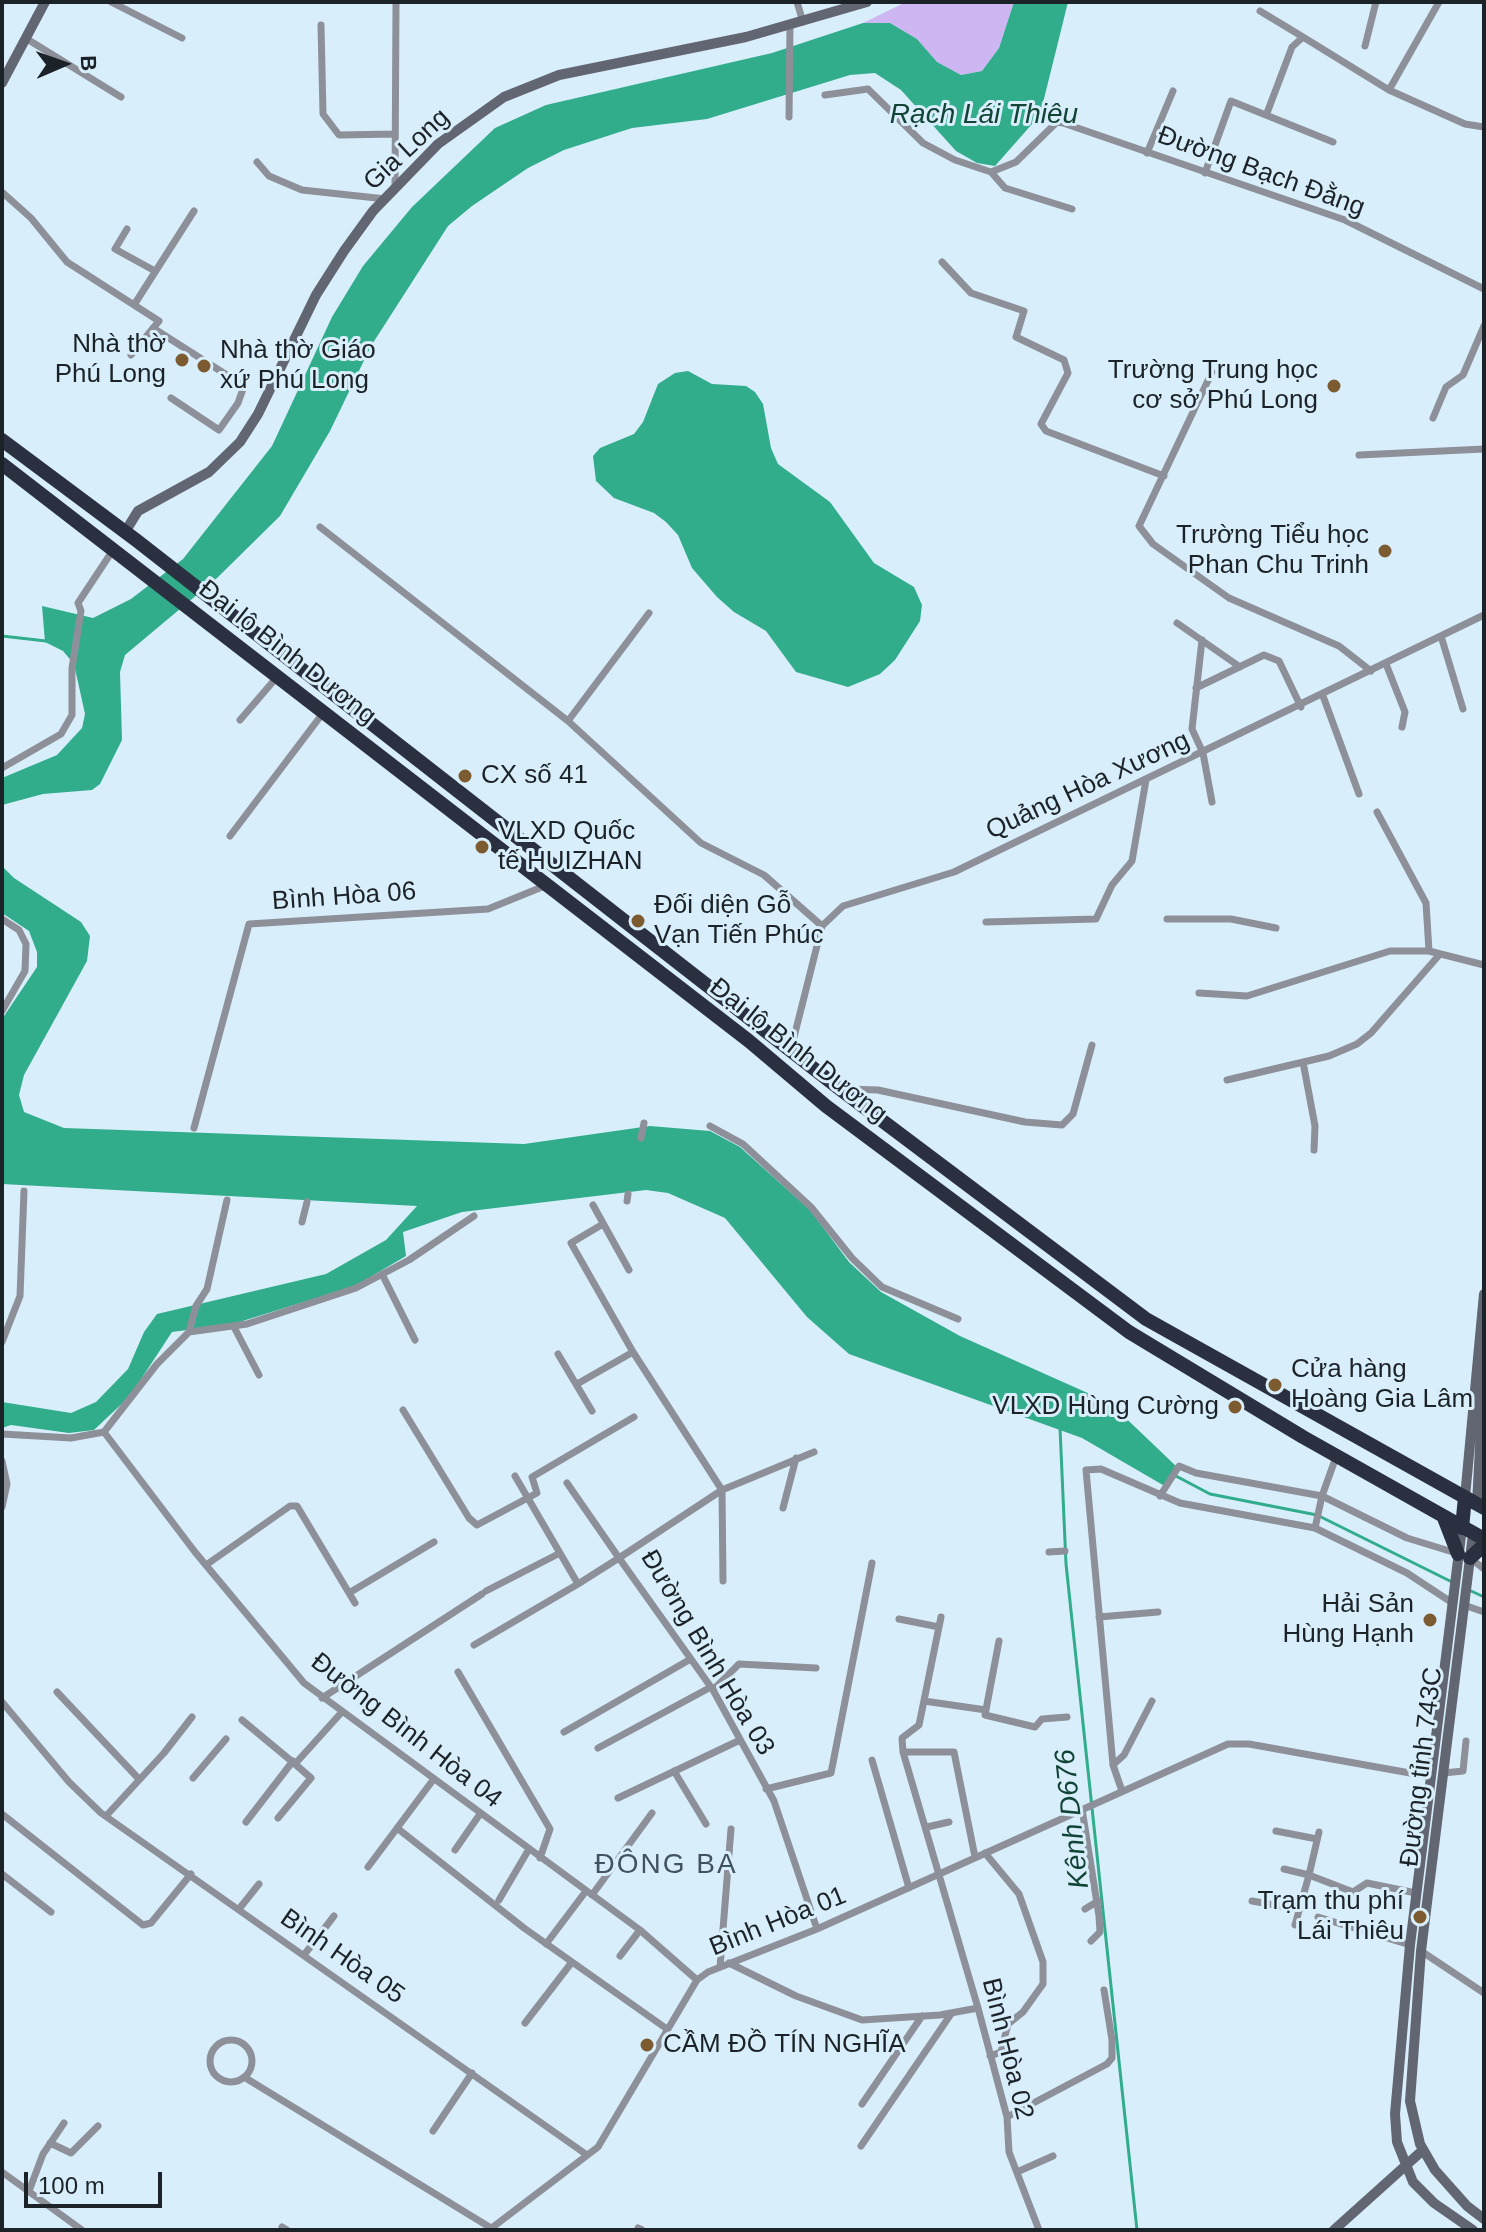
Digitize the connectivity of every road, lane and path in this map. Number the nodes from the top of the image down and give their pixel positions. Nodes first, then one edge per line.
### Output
1 (45, 2) edge
2 (111, 2) edge
3 (396, 2) edge
4 (797, 2) edge
5 (867, 2) edge
6 (1376, 2) edge
7 (1439, 2) edge
8 (1260, 11) dead end
9 (803, 22) junction
10 (321, 25) dead end
11 (790, 26) junction
12 (1303, 37) junction
13 (182, 38) dead end
14 (27, 39) junction
15 (1365, 46) dead end
16 (2, 83) edge
17 (1389, 90) junction
18 (1173, 91) dead end
19 (825, 95) dead end
20 (121, 97) dead end
21 (1267, 113) junction
22 (789, 117) dead end
23 (1484, 127) edge
24 (395, 134) junction
25 (1333, 142) dead end
26 (1147, 153) junction
27 (257, 162) dead end
28 (987, 170) junction
29 (1205, 173) junction
30 (395, 189) junction
31 (2, 192) edge
32 (386, 199) junction
33 (1072, 209) dead end
34 (194, 211) dead end
35 (127, 229) dead end
36 (942, 262) dead end
37 (155, 271) junction
38 (1484, 289) edge
39 (134, 305) junction
40 (1484, 326) edge
41 (153, 328) junction
42 (131, 355) dead end
43 (1212, 372) dead end
44 (171, 398) dead end
45 (1433, 418) dead end
46 (2, 440) edge
47 (1484, 449) edge
48 (1359, 455) dead end
49 (2, 464) edge
50 (1164, 476) junction
51 (320, 527) dead end
52 (131, 536) junction
53 (119, 554) junction
54 (649, 613) dead end
55 (1484, 615) edge
56 (1177, 623) dead end
57 (1441, 636) junction
58 (1202, 640) junction
59 (1386, 664) junction
60 (1240, 667) junction
61 (1371, 671) junction
62 (277, 677) junction
63 (1196, 688) junction
64 (1323, 696) junction
65 (1301, 707) junction
66 (1463, 709) dead end
67 (323, 713) junction
68 (240, 720) dead end
69 (568, 721) junction
70 (1402, 727) dead end
71 (392, 739) junction
72 (1203, 753) junction
73 (380, 757) junction
74 (2, 768) edge
75 (1146, 780) junction
76 (1359, 794) dead end
77 (1212, 802) dead end
78 (1377, 812) dead end
79 (230, 836) dead end
80 (537, 852) junction
81 (525, 869) junction
82 (547, 885) junction
83 (2, 919) edge
84 (1167, 919) dead end
85 (986, 922) dead end
86 (822, 926) junction
87 (1276, 928) dead end
88 (1429, 951) junction
89 (1440, 954) junction
90 (1484, 965) edge
91 (1199, 993) dead end
92 (2, 1011) edge
93 (1092, 1045) dead end
94 (791, 1049) junction
95 (1303, 1062) junction
96 (1227, 1080) dead end
97 (840, 1089) junction
98 (826, 1106) junction
99 (644, 1123) dead end
100 (195, 1125) dead end
101 (710, 1126) dead end
102 (641, 1138) dead end
103 (1314, 1150) dead end
104 (24, 1191) dead end
105 (227, 1200) dead end
106 (307, 1202) dead end
107 (593, 1205) dead end
108 (474, 1216) dead end
109 (302, 1222) dead end
110 (603, 1224) junction
111 (629, 1270) dead end
112 (382, 1274) junction
113 (1484, 1294) edge
114 (958, 1319) dead end
115 (234, 1327) junction
116 (189, 1332) junction
117 (415, 1340) dead end
118 (2, 1342) edge
119 (633, 1352) junction
120 (558, 1354) dead end
121 (1484, 1370) edge
122 (259, 1375) dead end
123 (577, 1384) junction
124 (403, 1410) dead end
125 (592, 1411) dead end
126 (634, 1417) dead end
127 (104, 1432) junction
128 (2, 1434) edge
129 (814, 1452) dead end
130 (1337, 1456) junction
131 (796, 1458) junction
132 (2, 1461) edge
133 (515, 1476) dead end
134 (567, 1483) dead end
135 (722, 1490) junction
136 (1160, 1496) junction
137 (1322, 1496) junction
138 (528, 1498) junction
139 (1475, 1503) edge
140 (2, 1507) edge
141 (783, 1508) dead end
142 (1443, 1517) junction
143 (1315, 1528) junction
144 (1476, 1536) edge
145 (434, 1542) dead end
146 (1093, 1549) junction
147 (1082, 1550) dead end
148 (1065, 1551) dead end
149 (1049, 1552) dead end
150 (560, 1553) junction
151 (1464, 1556) junction
152 (619, 1558) junction
153 (872, 1563) dead end
154 (206, 1565) junction
155 (1484, 1569) edge
156 (723, 1581) dead end
157 (578, 1584) junction
158 (349, 1593) junction
159 (1451, 1602) junction
160 (355, 1603) dead end
161 (1464, 1605) junction
162 (1158, 1612) dead end
163 (1484, 1612) edge
164 (941, 1617) dead end
165 (1099, 1617) junction
166 (899, 1619) dead end
167 (939, 1627) junction
168 (999, 1641) dead end
169 (474, 1645) dead end
170 (689, 1660) junction
171 (816, 1668) dead end
172 (458, 1672) dead end
173 (712, 1688) junction
174 (57, 1692) dead end
175 (322, 1698) junction
176 (924, 1701) junction
177 (1152, 1701) dead end
178 (3, 1705) edge
179 (986, 1710) junction
180 (341, 1713) junction
181 (192, 1717) dead end
182 (1067, 1717) dead end
183 (242, 1720) dead end
184 (564, 1732) dead end
185 (226, 1739) dead end
186 (738, 1741) junction
187 (1466, 1741) dead end
188 (598, 1748) dead end
189 (903, 1752) junction
190 (872, 1760) dead end
191 (294, 1762) junction
192 (1113, 1765) junction
193 (674, 1771) junction
194 (1440, 1776) junction
195 (138, 1778) junction
196 (193, 1778) dead end
197 (433, 1780) junction
198 (766, 1789) junction
199 (1118, 1793) junction
200 (618, 1798) dead end
201 (1086, 1807) junction
202 (652, 1813) dead end
203 (2, 1814) edge
204 (480, 1814) junction
205 (106, 1816) junction
206 (278, 1818) dead end
207 (246, 1822) dead end
208 (949, 1822) dead end
209 (706, 1824) dead end
210 (927, 1827) junction
211 (397, 1828) junction
212 (731, 1829) dead end
213 (1276, 1831) dead end
214 (529, 1849) junction
215 (455, 1850) dead end
216 (985, 1853) junction
217 (975, 1857) junction
218 (540, 1858) junction
219 (368, 1867) dead end
220 (1284, 1869) dead end
221 (2, 1874) edge
222 (191, 1874) junction
223 (1309, 1875) junction
224 (938, 1876) junction
225 (259, 1884) dead end
226 (909, 1888) junction
227 (589, 1893) junction
228 (1416, 1893) junction
229 (499, 1900) dead end
230 (1098, 1901) junction
231 (1252, 1901) dead end
232 (239, 1909) junction
233 (1085, 1909) dead end
234 (1298, 1909) junction
235 (51, 1912) dead end
236 (334, 1916) dead end
237 (1318, 1917) dead end
238 (1295, 1925) dead end
239 (817, 1929) junction
240 (640, 1930) junction
241 (1091, 1941) dead end
242 (546, 1944) junction
243 (1410, 1945) junction
244 (1421, 1951) junction
245 (304, 1955) junction
246 (620, 1956) dead end
247 (572, 1962) junction
248 (729, 1963) junction
249 (720, 1967) junction
250 (697, 1980) junction
251 (1104, 1990) dead end
252 (1484, 1993) edge
253 (978, 2008) junction
254 (951, 2014) junction
255 (922, 2016) junction
256 (525, 2023) dead end
257 (667, 2029) junction
258 (990, 2056) junction
259 (472, 2073) junction
260 (244, 2077) junction
261 (862, 2104) dead end
262 (1007, 2117) junction
263 (64, 2123) dead end
264 (98, 2126) dead end
265 (433, 2131) dead end
266 (50, 2143) junction
267 (861, 2146) dead end
268 (1423, 2150) junction
269 (587, 2155) junction
270 (1053, 2156) dead end
271 (1404, 2165) junction
272 (2, 2172) edge
273 (1017, 2172) junction
274 (29, 2191) junction
275 (1484, 2219) edge
276 (490, 2229) edge
277 (82, 2230) edge
278 (1039, 2230) edge
279 (1334, 2230) edge
280 (1473, 2230) edge

1 - 14 main road
2 - 13 street
3 - 24 street
4 - 9 street
5 - 9 main road, Gia Long
6 - 15 street
7 - 17 street
8 - 12 street
9 - 11 main road, Gia Long
10 - 24 street
11 - 22 street
11 - 30 main road, Gia Long
12 - 17 street
12 - 21 street
14 - 16 main road
14 - 20 street
17 - 23 street
18 - 26 street
19 - 28 street
21 - 25 street
21 - 29 street
24 - 30 street
26 - 28 street, Đường Bạch Đằng
26 - 29 street, Đường Bạch Đằng
27 - 32 street
28 - 33 street
29 - 38 street, Đường Bạch Đằng
30 - 32 main road, Gia Long
31 - 39 street
32 - 52 main road, Gia Long
34 - 37 street
35 - 37 street
36 - 50 street
37 - 39 street
39 - 41 street
40 - 45 street
41 - 42 street
41 - 44 street
43 - 50 street
46 - 52 highway, Đại lộ Bình Dương
47 - 48 street
49 - 53 highway, Đại lộ Bình Dương
50 - 61 street
51 - 69 street
52 - 71 highway, Đại lộ Bình Dương
53 - 62 highway, Đại lộ Bình Dương
53 - 74 street
54 - 69 street
55 - 57 street, Quảng Hòa Xương
56 - 58 street
57 - 59 street, Quảng Hòa Xương
57 - 66 street
58 - 60 street
58 - 63 street
59 - 61 street, Quảng Hòa Xương
59 - 70 street
60 - 63 street
60 - 65 street
61 - 64 street, Quảng Hòa Xương
62 - 67 highway, Đại lộ Bình Dương
62 - 68 street
63 - 72 street
64 - 65 street, Quảng Hòa Xương
64 - 76 street
65 - 72 street, Quảng Hòa Xương
67 - 73 highway, Đại lộ Bình Dương
67 - 79 street
69 - 86 street
71 - 73 highway
71 - 80 highway, Đại lộ Bình Dương
72 - 75 street, Quảng Hòa Xương
72 - 77 street
73 - 81 highway, Đại lộ Bình Dương
75 - 85 street
75 - 86 street, Quảng Hòa Xương
78 - 88 street
80 - 81 highway
80 - 94 highway, Đại lộ Bình Dương
81 - 82 highway, Đại lộ Bình Dương
82 - 98 highway, Đại lộ Bình Dương
82 - 100 street, Bình Hòa 06
83 - 92 street
84 - 87 street
86 - 94 street
88 - 89 street
88 - 91 street
89 - 90 street
89 - 95 street
93 - 97 street
94 - 97 highway, Đại lộ Bình Dương
95 - 96 street
95 - 103 street
97 - 98 highway
97 - 139 highway, Đại lộ Bình Dương
98 - 130 highway, Đại lộ Bình Dương
99 - 102 street
101 - 114 street
104 - 118 street
105 - 116 street
106 - 109 street
107 - 110 street
108 - 112 street
110 - 111 street
110 - 119 street
112 - 115 street
112 - 117 street
113 - 139 main road
115 - 116 street
115 - 122 street
116 - 127 street
119 - 123 street
119 - 135 street
120 - 123 street
121 - 139 main road
123 - 125 street
124 - 138 street
126 - 138 street
127 - 128 street
127 - 154 street, Đường Bình Hòa 04
129 - 131 street, Đường Bình Hòa 03
130 - 137 street
130 - 142 highway, Đại lộ Bình Dương
131 - 135 street, Đường Bình Hòa 03
131 - 141 street
132 - 140 street
133 - 138 street
134 - 152 street
135 - 152 street, Đường Bình Hòa 03
135 - 156 street
136 - 137 street
136 - 143 street
136 - 146 street
137 - 143 street
137 - 151 street
138 - 150 street
139 - 144 highway
142 - 144 highway, Đại lộ Bình Dương
142 - 151 highway
143 - 159 street
144 - 151 highway
144 - 151 main road, Đường tỉnh 743C
145 - 158 street
146 - 147 street
146 - 165 street
148 - 149 street
150 - 157 street
150 - 175 street
151 - 155 street
151 - 159 main road, Đường tỉnh 743C
151 - 161 main road, Đường tỉnh 743C
152 - 157 street
152 - 170 street, Đường Bình Hòa 03
153 - 198 street
154 - 158 street
154 - 175 street, Đường Bình Hòa 04
157 - 169 street
158 - 160 street
159 - 194 main road, Đường tỉnh 743C
161 - 163 street
161 - 194 main road, Đường tỉnh 743C
162 - 165 street
164 - 167 street
165 - 192 street
166 - 167 street
167 - 176 street
168 - 179 street
170 - 173 street, Đường Bình Hòa 03
170 - 184 street
171 - 173 street
172 - 218 street
173 - 186 street, Đường Bình Hòa 03
173 - 188 street
174 - 195 street
175 - 180 street, Đường Bình Hòa 04
176 - 179 street
176 - 189 street
177 - 192 street
178 - 205 street, Bình Hòa 05
179 - 182 street
180 - 191 street
180 - 197 street, Đường Bình Hòa 04
181 - 195 street
183 - 191 street
185 - 196 street
186 - 193 street
186 - 198 street, Đường Bình Hòa 03
187 - 194 street
189 - 210 street, Bình Hòa 02
189 - 217 street
190 - 226 street
191 - 206 street
191 - 207 street
192 - 199 street
193 - 200 street
193 - 209 street
194 - 199 street, Bình Hòa 01
194 - 228 main road, Đường tỉnh 743C
194 - 244 main road, Đường tỉnh 743C
195 - 205 street
197 - 204 street, Đường Bình Hòa 04
197 - 211 street
198 - 239 street, Đường Bình Hòa 03
199 - 201 street, Bình Hòa 01
201 - 216 street, Bình Hòa 01
201 - 230 street
202 - 227 street
203 - 222 street
204 - 214 street, Đường Bình Hòa 04
204 - 215 street
205 - 222 street, Bình Hòa 05
208 - 210 street
210 - 224 street, Bình Hòa 02
211 - 219 street
211 - 242 street
212 - 249 street
213 - 223 street
214 - 218 street, Đường Bình Hòa 04
214 - 229 street
216 - 217 street, Bình Hòa 01
216 - 258 street
217 - 224 street, Bình Hòa 01
218 - 227 street, Đường Bình Hòa 04
220 - 223 street
221 - 235 street
222 - 232 street, Bình Hòa 05
223 - 228 street
223 - 234 street
224 - 226 street, Bình Hòa 01
224 - 253 street, Bình Hòa 02
225 - 232 street
226 - 239 street, Bình Hòa 01
227 - 240 street, Đường Bình Hòa 04
227 - 242 street
228 - 243 main road, Đường tỉnh 743C
230 - 233 street
230 - 241 street
231 - 234 street
232 - 245 street, Bình Hòa 05
234 - 238 street
236 - 245 street
237 - 243 street
239 - 248 street, Bình Hòa 01
240 - 246 street
240 - 250 street, Đường Bình Hòa 04
242 - 247 street
243 - 271 main road, Đường tỉnh 743C
244 - 252 street
244 - 268 main road, Đường tỉnh 743C
245 - 259 street, Bình Hòa 05
247 - 256 street
247 - 257 street
248 - 249 street, Bình Hòa 01
248 - 255 street
249 - 250 street, Bình Hòa 01
250 - 257 street, Bình Hòa 01
251 - 262 street
253 - 254 street
253 - 258 street, Bình Hòa 02
254 - 255 street
254 - 267 street
255 - 261 street
257 - 269 street, Bình Hòa 01
258 - 262 street, Bình Hòa 02
259 - 265 street
259 - 269 street, Bình Hòa 05
260 - 260 street
260 - 276 street
262 - 273 street, Bình Hòa 02
263 - 266 street
264 - 266 street
266 - 274 street
268 - 271 main road
268 - 275 main road, Đường tỉnh 743C
269 - 276 street, Bình Hòa 01
270 - 273 street
271 - 279 main road
271 - 280 main road, Đường tỉnh 743C
272 - 274 street
273 - 278 street, Bình Hòa 02
274 - 277 street

